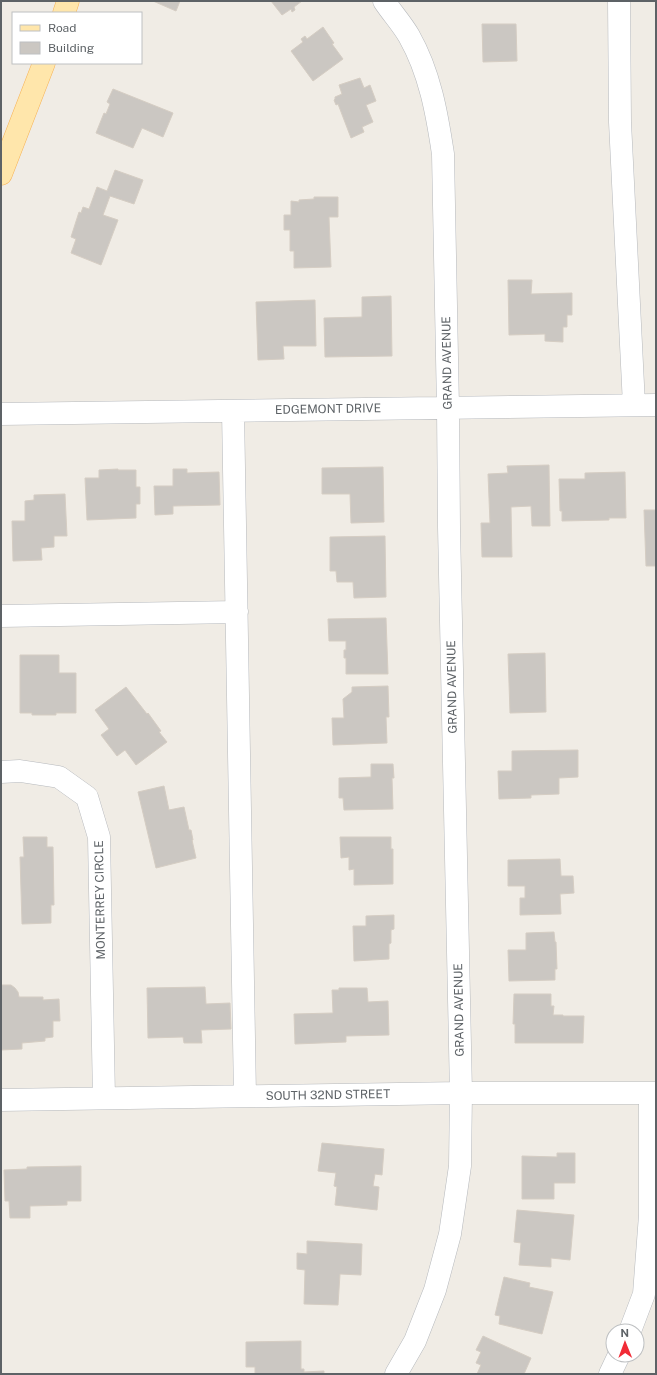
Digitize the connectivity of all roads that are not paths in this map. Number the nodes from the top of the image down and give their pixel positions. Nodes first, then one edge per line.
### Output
1 (68, 1) edge
2 (384, 1) edge
3 (619, 1) edge
4 (64, 12) edge
5 (44, 64) edge
6 (2, 167) edge
7 (634, 405) junction
8 (656, 405) edge
9 (448, 408) junction
10 (233, 411) junction
11 (1, 414) edge
12 (237, 612) junction
13 (1, 616) edge
14 (1, 772) edge
15 (461, 1093) junction
16 (653, 1093) edge
17 (245, 1096) junction
18 (104, 1098) junction
19 (1, 1100) edge
20 (633, 1323) edge
21 (616, 1363) edge
22 (396, 1374) edge
23 (610, 1374) edge

1 - 4 main road
2 - 9 street, GRAND AVENUE
3 - 7 street
5 - 6 main road
7 - 8 street, EDGEMONT DRIVE
7 - 9 street, EDGEMONT DRIVE
9 - 10 street, EDGEMONT DRIVE
9 - 15 street, GRAND AVENUE
10 - 11 street, EDGEMONT DRIVE
10 - 12 street
12 - 13 street
12 - 17 street
14 - 18 street, MONTERREY CIRCLE
15 - 16 street, SOUTH 32ND STREET
15 - 17 street, SOUTH 32ND STREET
15 - 22 street, GRAND AVENUE
16 - 20 street
17 - 18 street, SOUTH 32ND STREET
18 - 19 street, SOUTH 32ND STREET
21 - 23 street

